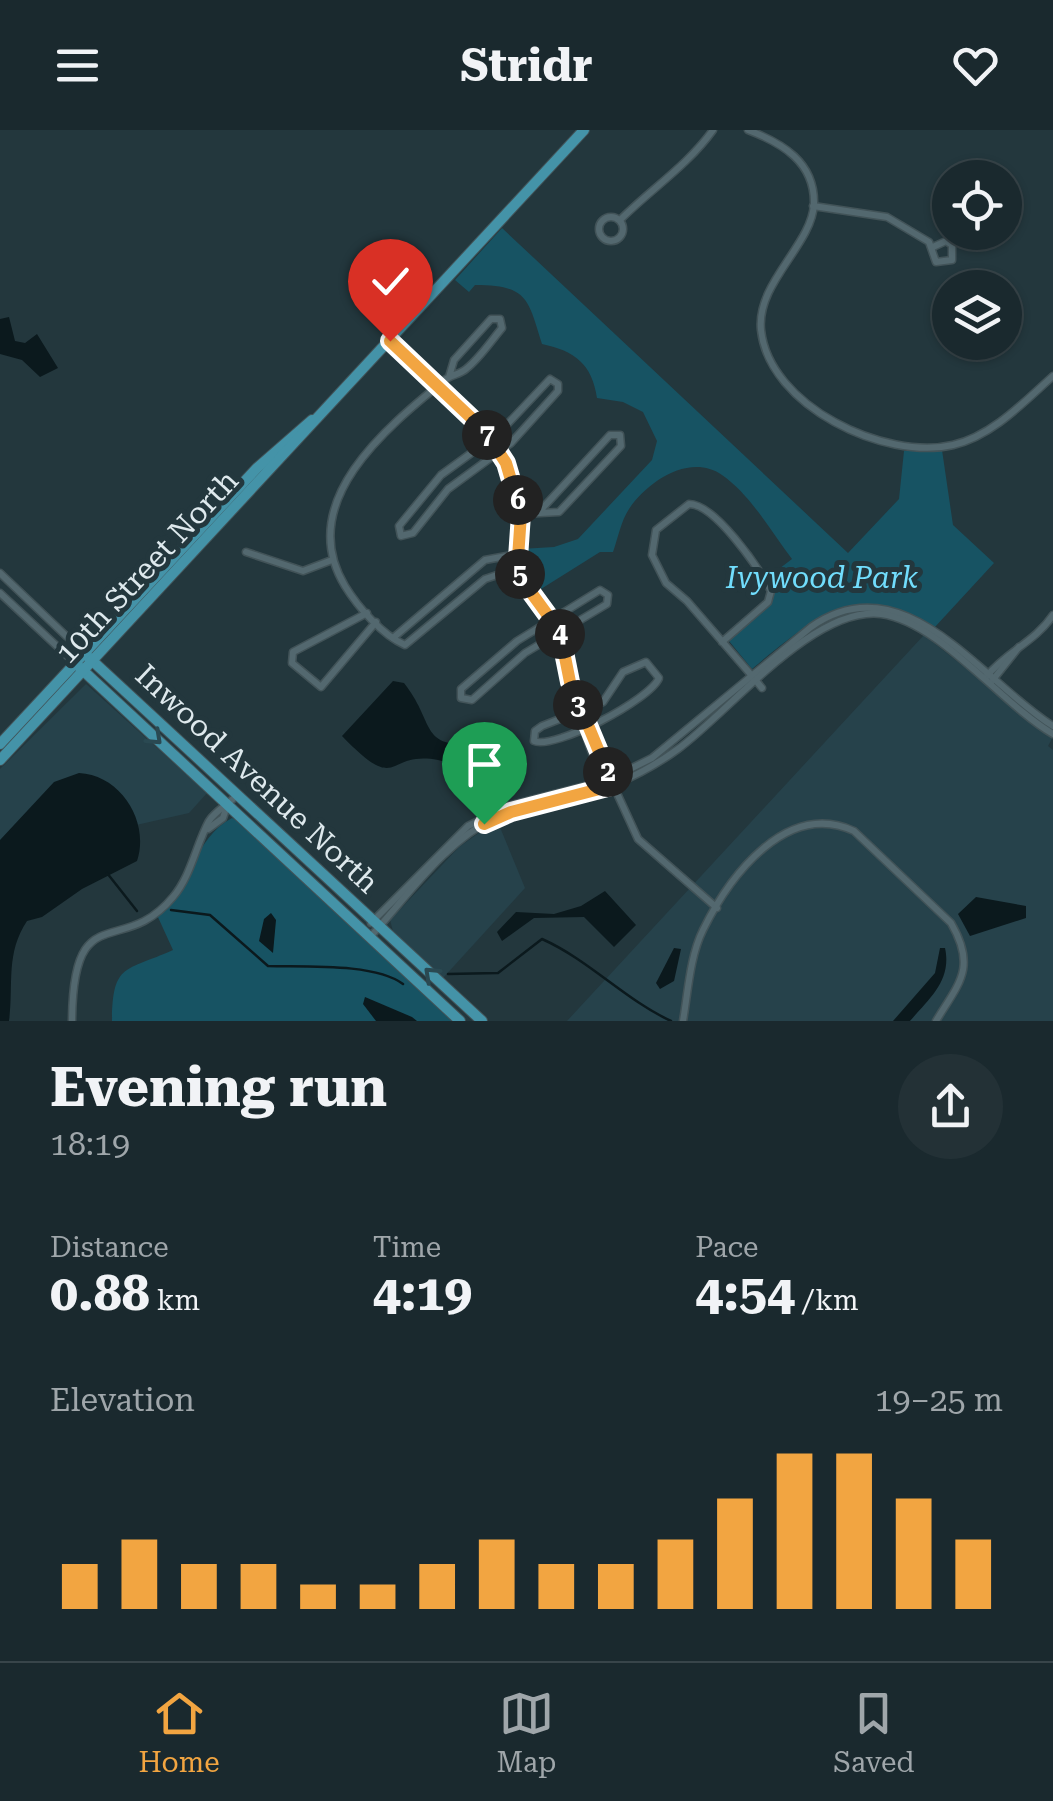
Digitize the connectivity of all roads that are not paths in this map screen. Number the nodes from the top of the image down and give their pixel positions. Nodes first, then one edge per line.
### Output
1 (584, 130) edge
2 (713, 130) edge
3 (748, 130) edge
4 (813, 206) junction
5 (620, 220) dead end
6 (932, 246) edge
7 (390, 341) junction
8 (449, 376) junction
9 (1053, 376) edge
10 (439, 387) junction
11 (490, 439) junction
12 (500, 452) junction
13 (538, 512) junction
14 (521, 514) junction
15 (246, 552) dead end
16 (518, 554) junction
17 (332, 560) junction
18 (518, 568) junction
19 (0, 572) edge
20 (0, 593) edge
21 (368, 613) junction
22 (1053, 615) edge
23 (551, 618) junction
24 (376, 622) junction
25 (560, 632) junction
26 (393, 638) junction
27 (722, 642) junction
28 (89, 658) junction
29 (80, 668) junction
30 (988, 680) junction
31 (757, 682) junction
32 (581, 712) junction
33 (1053, 726) edge
34 (587, 728) junction
35 (1053, 734) edge
36 (0, 744) edge
37 (0, 760) edge
38 (609, 782) junction
39 (237, 795) junction
40 (228, 806) junction
41 (717, 908) junction
42 (376, 923) junction
43 (366, 934) junction
44 (938, 1017) edge
45 (683, 1019) edge
46 (72, 1021) edge
47 (460, 1021) edge
48 (482, 1021) edge
49 (928, 1021) edge

1 - 7 main road, 10th Street North
2 - 5 street
3 - 4 street
4 - 6 street
4 - 9 street
7 - 10 street
7 - 28 main road, 10th Street North
8 - 8 street
8 - 10 street
10 - 11 street
10 - 17 street
11 - 12 street
11 - 12 street
11 - 12 street
12 - 14 street
13 - 13 street
13 - 14 street
14 - 16 street
15 - 17 street
16 - 18 street
16 - 26 street
17 - 21 street
18 - 23 street
18 - 26 street
19 - 28 street, Inwood Avenue North
20 - 29 street, Inwood Avenue North
21 - 24 street
21 - 24 street
22 - 30 street
23 - 25 street
23 - 25 street
23 - 25 street
24 - 26 street
25 - 32 street
27 - 27 street
27 - 31 street
28 - 29 main road, 10th Street North
28 - 39 main road, Inwood Avenue North
29 - 36 main road, 10th Street North
29 - 37 main road, 10th Street North
29 -> 40 main road, Inwood Avenue North
30 - 31 street
30 - 33 street
30 - 35 street
31 - 38 street
32 - 34 street
32 - 34 street
32 - 34 street
34 - 38 street
38 - 41 street
38 - 42 street
39 - 40 street
39 - 42 main road, Inwood Avenue North
40 - 43 main road, Inwood Avenue North
40 - 46 street
41 - 44 street
41 - 45 street
42 - 43 street
48 -> 42 main road, Inwood Avenue North
43 - 47 main road, Inwood Avenue North
44 - 49 street

